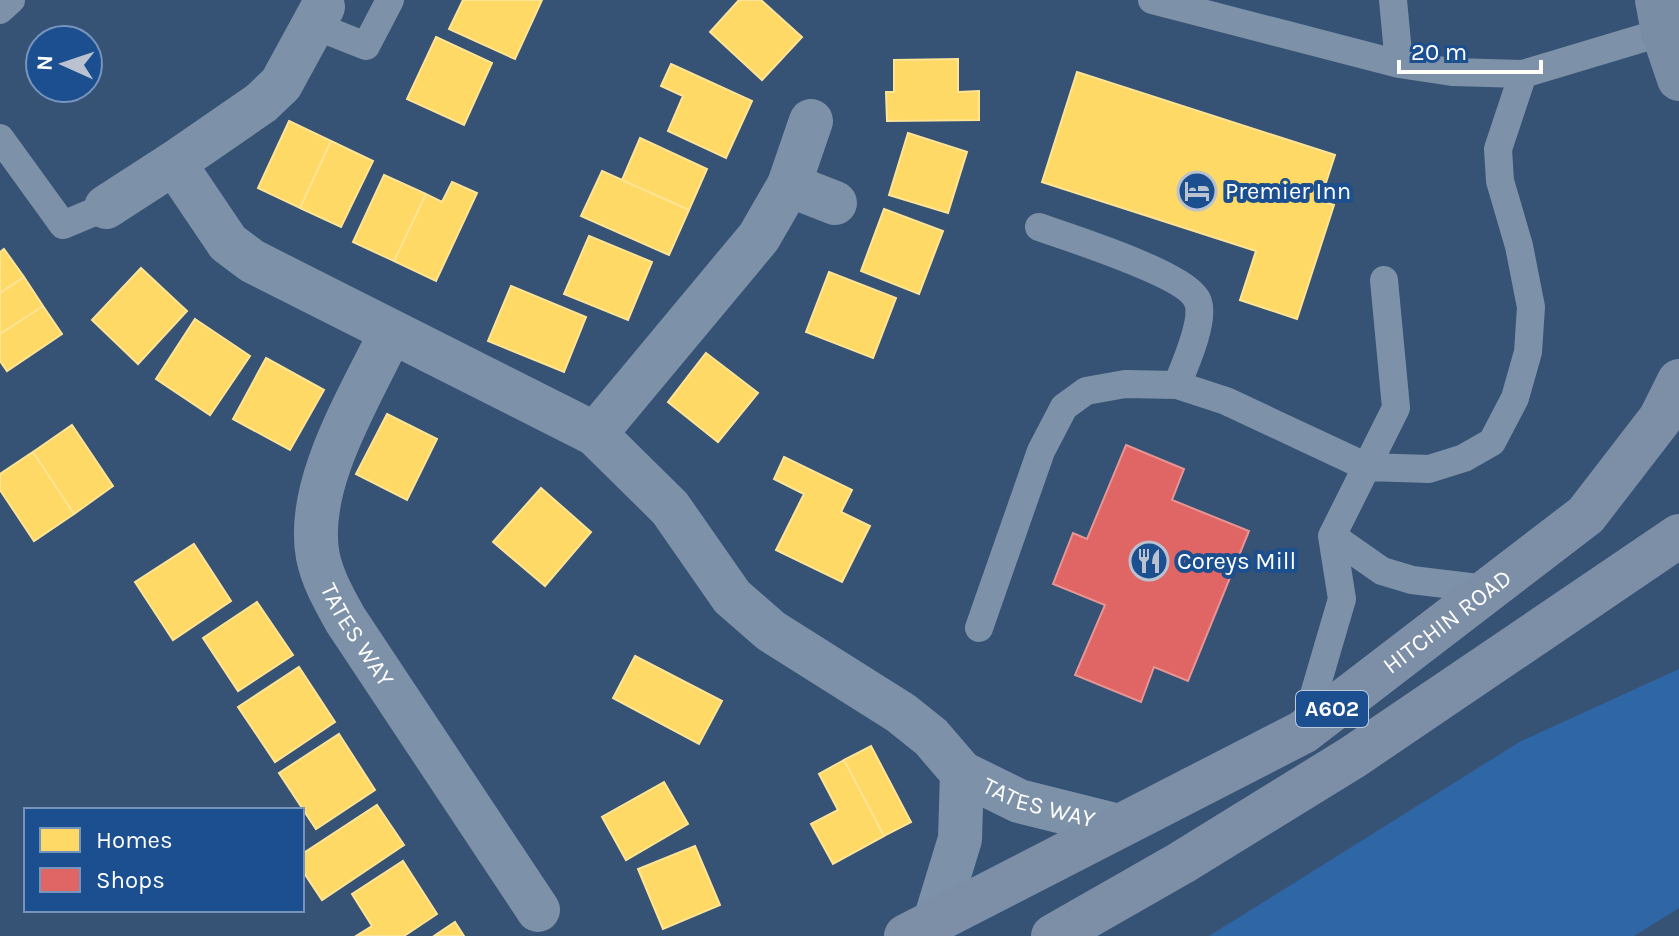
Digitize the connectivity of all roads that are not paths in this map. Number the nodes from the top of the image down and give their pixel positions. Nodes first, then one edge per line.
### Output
1 (11, 0) edge
2 (390, 0) edge
3 (1152, 0) edge
4 (1393, 0) edge
5 (0, 10) edge
6 (316, 11) edge
7 (1660, 16) edge
8 (1399, 64) junction
9 (1523, 74) junction
10 (1679, 79) edge
11 (811, 121) dead end
12 (0, 138) edge
13 (174, 163) junction
14 (789, 185) junction
15 (835, 203) dead end
16 (106, 207) joint
17 (1039, 227) dead end
18 (1384, 280) dead end
19 (391, 332) junction
20 (1679, 381) edge
21 (1177, 385) junction
22 (595, 434) junction
23 (1367, 467) junction
24 (1332, 536) junction
25 (1679, 536) edge
26 (1486, 589) junction
27 (979, 628) dead end
28 (1303, 732) junction
29 (962, 773) junction
30 (1119, 826) junction
31 (538, 910) dead end
32 (920, 930) edge
33 (1053, 936) edge

1 - 5 lane
2 - 6 lane
3 - 8 lane
4 - 8 lane
6 - 13 street
7 - 9 lane
7 - 10 street
8 - 9 lane
9 - 23 lane
11 - 14 street
12 - 16 lane
13 - 16 street
13 - 19 street, TATES WAY
14 - 15 street
14 - 22 street
17 - 21 lane
18 - 23 lane
19 - 22 street, TATES WAY
19 - 31 street, TATES WAY
20 - 26 main road, HITCHIN ROAD / A602
21 - 23 lane
21 - 27 lane
22 - 29 street, TATES WAY
23 - 24 lane
24 - 26 lane
24 - 28 lane
25 - 33 main road, A602
26 - 28 main road, HITCHIN ROAD / A602
28 - 30 main road, HITCHIN ROAD / A602
29 - 30 street, TATES WAY
29 - 32 street, TATES WAY
30 - 32 main road, HITCHIN ROAD / A602

